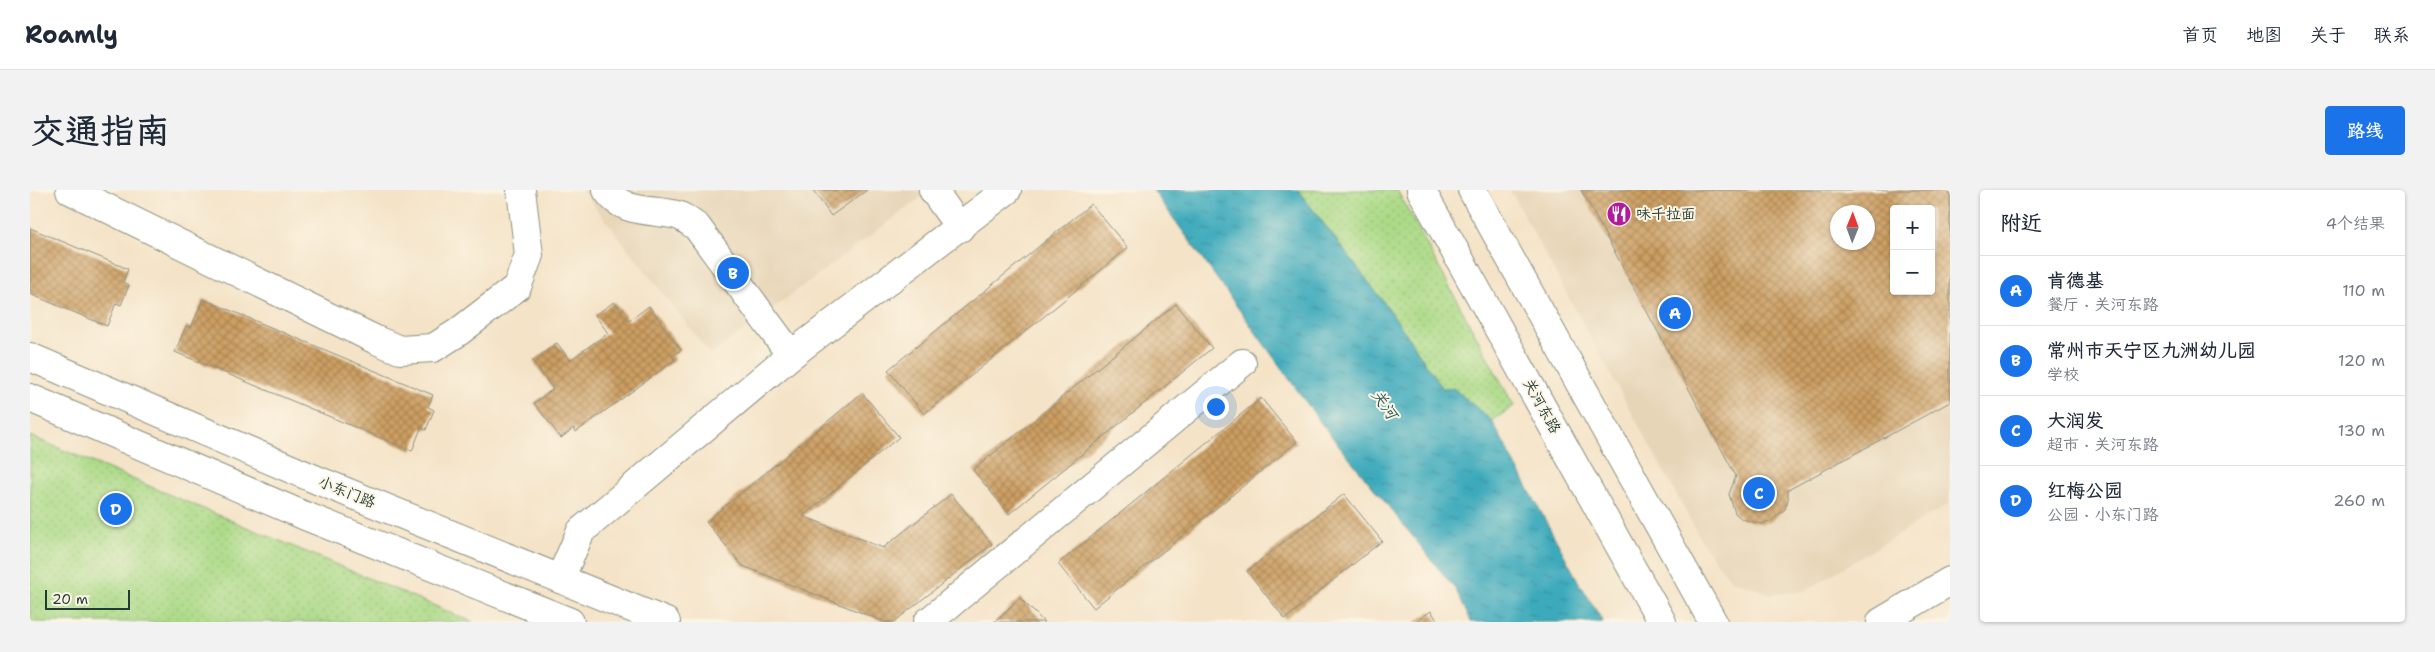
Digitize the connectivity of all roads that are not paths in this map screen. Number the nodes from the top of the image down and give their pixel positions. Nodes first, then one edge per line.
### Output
1 (70, 190) edge
2 (521, 190) edge
3 (607, 190) edge
4 (933, 190) edge
5 (1007, 190) edge
6 (1421, 190) edge
7 (1472, 190) edge
8 (960, 228) junction
9 (791, 355) junction
10 (30, 357) edge
11 (1242, 364) dead end
12 (30, 398) edge
13 (560, 579) junction
14 (1950, 581) edge
15 (570, 622) edge
16 (666, 622) edge
17 (928, 622) edge
18 (1662, 622) edge
19 (1713, 622) edge
20 (1881, 622) edge

1 - 2 main road
3 - 9 main road
4 - 8 main road
5 - 8 main road
6 - 18 main road, 关河东路
7 - 19 main road
8 - 9 main road
9 - 13 main road
10 - 13 main road, 小东门路
11 - 17 main road
12 - 15 main road
13 - 16 main road, 小东门路
14 - 20 main road

